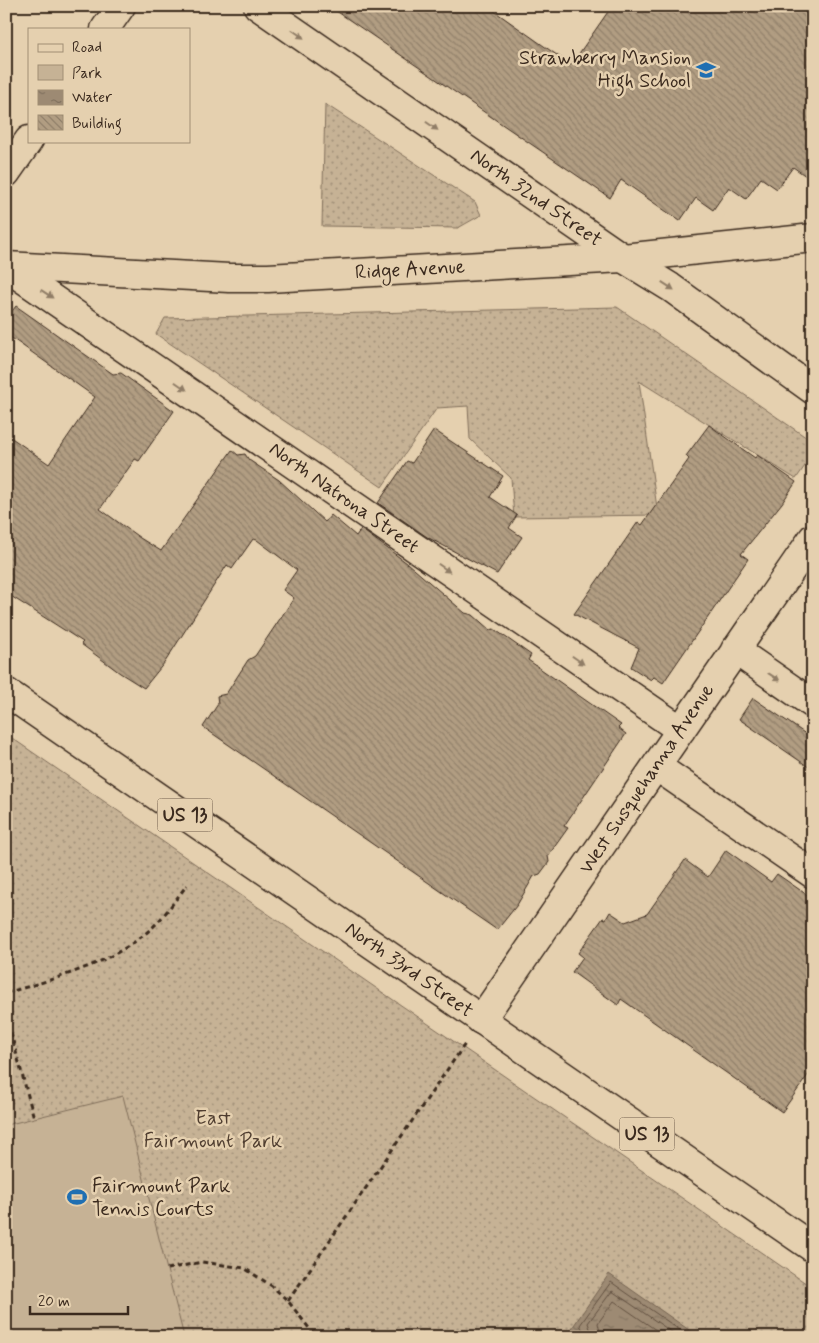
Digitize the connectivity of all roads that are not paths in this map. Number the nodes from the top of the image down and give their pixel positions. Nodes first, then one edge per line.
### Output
1 (121, 6) edge
2 (258, 6) edge
3 (106, 28) edge
4 (28, 141) edge
5 (6, 173) edge
6 (813, 238) edge
7 (623, 258) junction
8 (6, 266) edge
9 (813, 390) edge
10 (813, 538) edge
11 (735, 650) junction
12 (6, 692) edge
13 (813, 704) edge
14 (680, 730) junction
15 (656, 766) junction
16 (813, 874) edge
17 (481, 1020) junction
18 (813, 1248) edge

1 - 3 street
2 -> 7 street, North 32nd Street
4 - 5 street
6 - 7 street, Ridge Avenue
7 - 8 street, Ridge Avenue
7 -> 9 street, North 32nd Street
8 -> 14 street, North Natrona Street
10 - 11 street, West Susquehanna Avenue
11 -> 13 street
11 - 14 street, West Susquehanna Avenue
12 - 17 street, North 33rd Street / US 13
14 - 15 street, West Susquehanna Avenue
15 - 16 street
15 - 17 street, West Susquehanna Avenue
17 - 18 street, North 33rd Street / US 13

